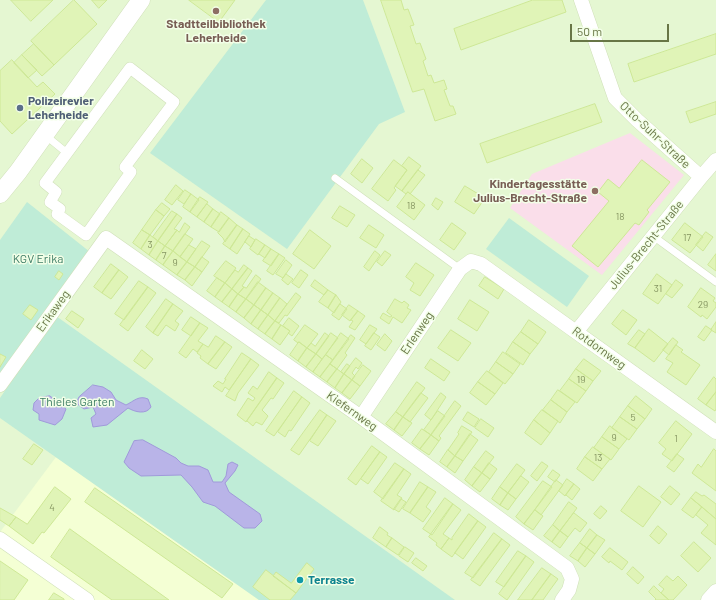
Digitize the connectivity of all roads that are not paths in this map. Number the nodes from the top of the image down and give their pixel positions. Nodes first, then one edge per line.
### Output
1 (141, 0) edge
2 (581, 0) edge
3 (44, 134) junction
4 (67, 153) junction
5 (716, 160) edge
6 (701, 176) junction
7 (335, 178) dead end
8 (0, 194) edge
9 (653, 236) junction
10 (106, 238) joint
11 (460, 269) junction
12 (716, 282) edge
13 (576, 332) junction
14 (0, 385) edge
15 (361, 417) junction
16 (716, 432) edge
17 (0, 539) edge
18 (716, 591) edge
19 (87, 600) edge
20 (562, 600) edge
21 (708, 600) edge

1 - 3 street
2 - 6 street, Otto-Suhr-Straße
3 - 4 lane
3 - 8 street
4 - 4 street
5 - 6 street, Julius-Brecht-Straße
6 - 9 street, Julius-Brecht-Straße
7 - 11 lane
9 - 12 lane
9 - 13 street, Julius-Brecht-Straße
10 - 14 street, Erikaweg
10 - 15 street, Kiefernweg
11 - 13 street, Rotdornweg
11 - 15 street, Erlenweg
13 - 16 street, Rotdornweg
15 - 20 street, Kiefernweg
17 - 19 street
18 - 21 street

